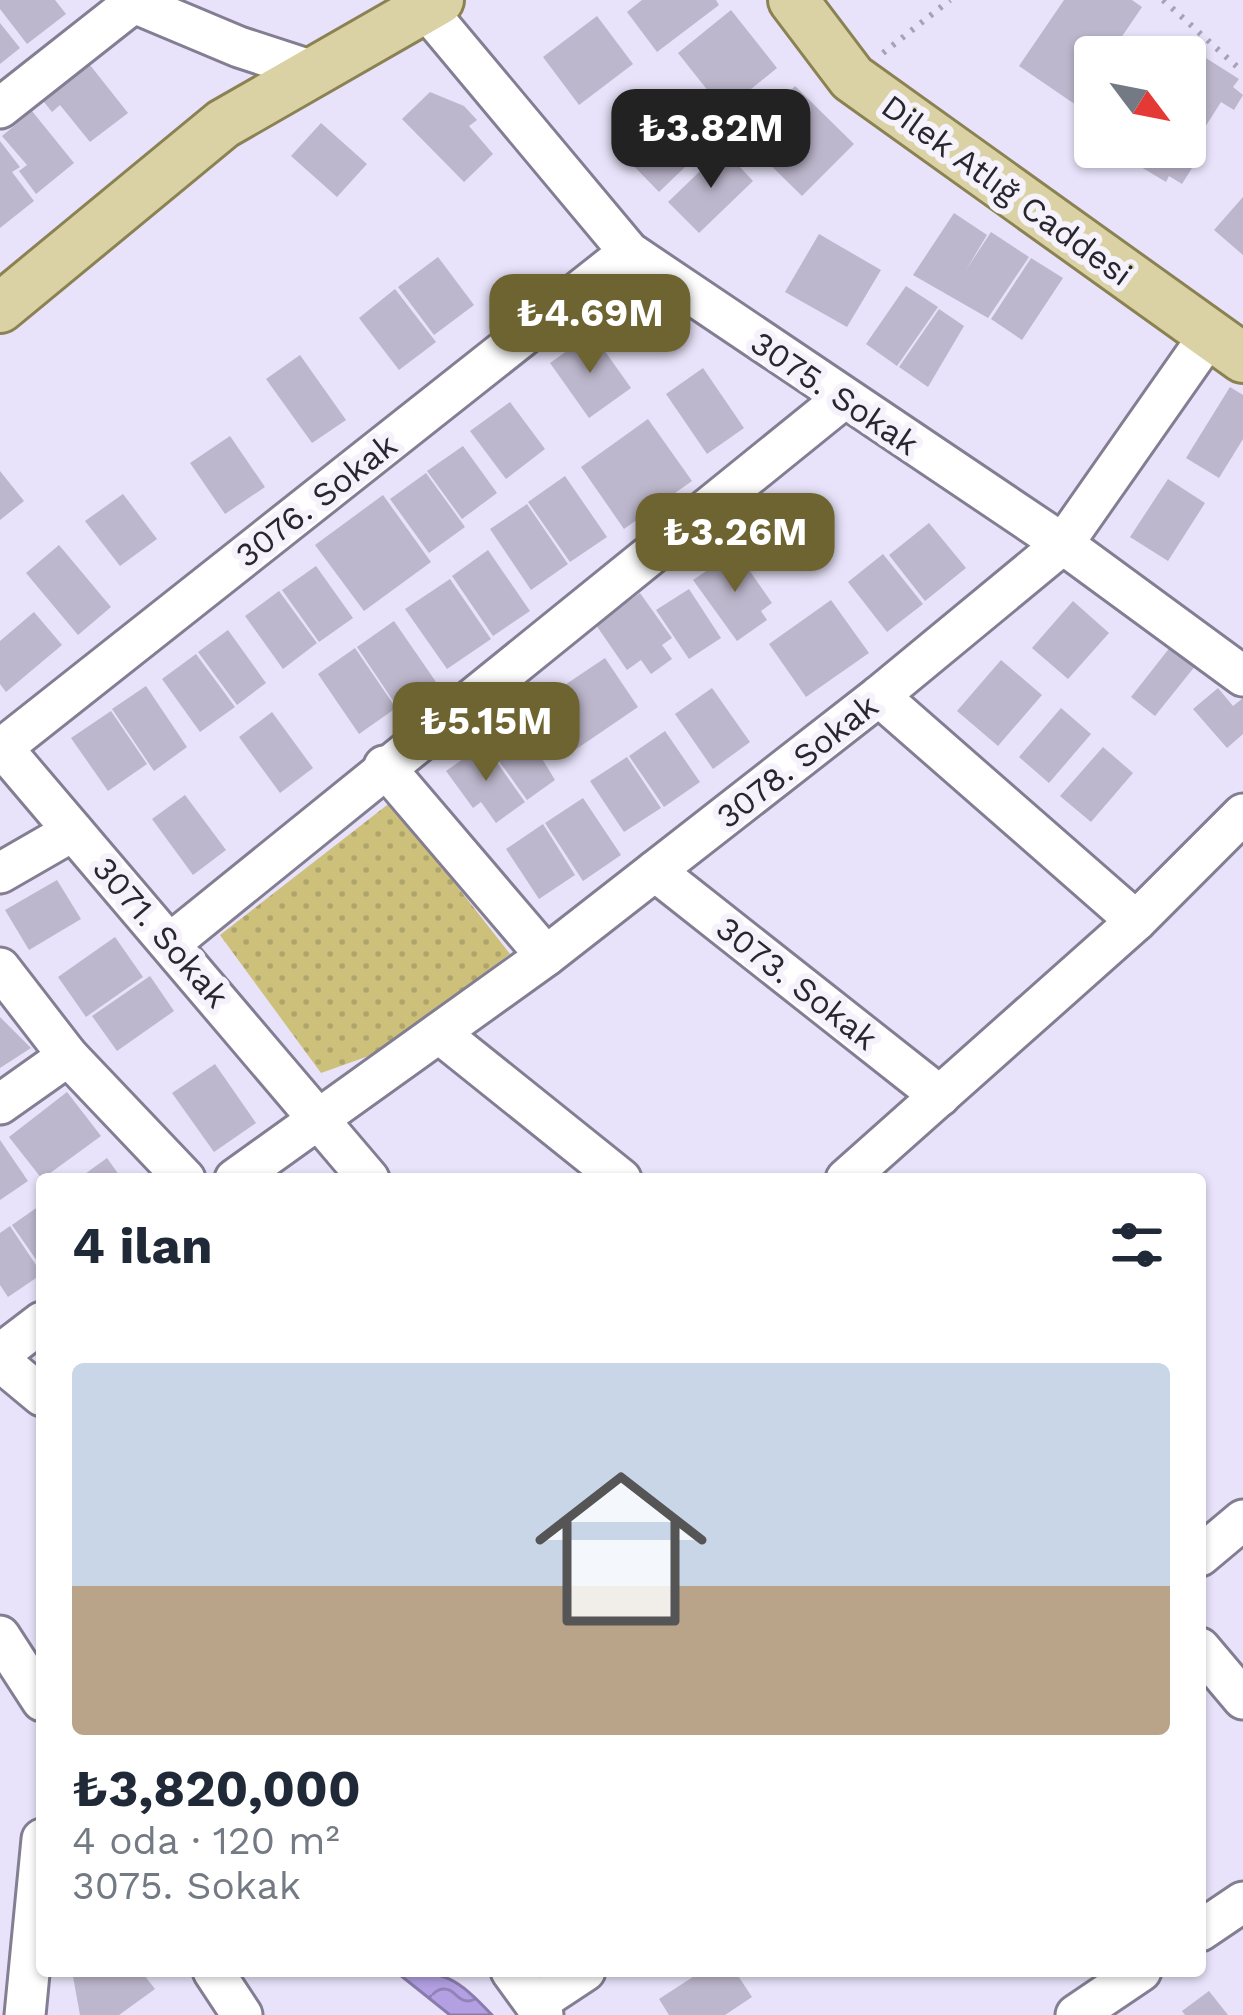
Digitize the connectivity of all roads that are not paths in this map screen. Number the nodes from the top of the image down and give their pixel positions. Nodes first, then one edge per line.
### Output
1 (793, 0) edge
2 (132, 1) edge
3 (432, 4) edge
4 (319, 73) junction
5 (0, 108) edge
6 (629, 252) junction
7 (0, 308) edge
8 (1226, 348) edge
9 (843, 399) junction
10 (1063, 544) junction
11 (1243, 676) edge
12 (880, 697) junction
13 (1, 746) edge
14 (384, 766) junction
15 (1243, 814) edge
16 (73, 831) junction
17 (655, 871) junction
18 (0, 873) edge
19 (1136, 921) junction
20 (172, 942) junction
21 (546, 956) junction
22 (0, 968) edge
23 (439, 1033) junction
24 (68, 1057) junction
25 (940, 1096) junction
26 (0, 1104) edge
27 (320, 1119) junction
28 (179, 1173) edge
29 (244, 1173) edge
30 (364, 1173) edge
31 (614, 1173) edge
32 (853, 1173) edge
33 (36, 1327) edge
34 (0, 1358) edge
35 (36, 1391) edge
36 (1243, 1520) edge
37 (1206, 1551) edge
38 (0, 1636) edge
39 (1206, 1655) edge
40 (36, 1692) edge
41 (1243, 1699) edge
42 (36, 1901) edge
43 (1243, 1902) edge
44 (1206, 1927) edge
45 (217, 1977) edge
46 (515, 1977) edge
47 (578, 1977) edge
48 (1132, 1977) edge
49 (539, 2010) edge
50 (25, 2015) edge
51 (242, 2015) edge
52 (1076, 2015) edge

1 - 8 main road, Dilek Atlığ Caddesi
2 - 4 street
2 - 5 street
3 - 4 main road
3 - 6 street, 3075. Sokak
4 - 7 main road
6 - 9 street, 3075. Sokak
6 - 13 street, 3076. Sokak
8 - 10 street, 3078. Sokak
9 - 10 street, 3075. Sokak
9 - 14 street
10 - 11 street, 3075. Sokak
10 - 12 street, 3078. Sokak
12 - 17 street, 3078. Sokak
12 - 19 street
13 - 16 street, 3071. Sokak
14 - 20 street
14 - 21 street
15 - 19 street
16 - 18 street
16 - 20 street, 3071. Sokak
17 - 21 street, 3078. Sokak
17 - 25 street, 3073. Sokak
19 - 25 street
20 - 27 street, 3071. Sokak
21 - 23 street, 3078. Sokak
22 - 24 street
23 - 27 street, 3078. Sokak
23 - 31 street
24 - 26 street
24 - 28 street
25 - 32 street
27 - 29 street, 3078. Sokak
27 - 30 street, 3071. Sokak
33 - 34 street
34 - 35 street
36 - 37 street
38 - 40 street
39 - 41 street
42 - 50 street
43 - 44 street
45 - 51 street
46 - 49 street
47 - 49 street
48 - 52 street

